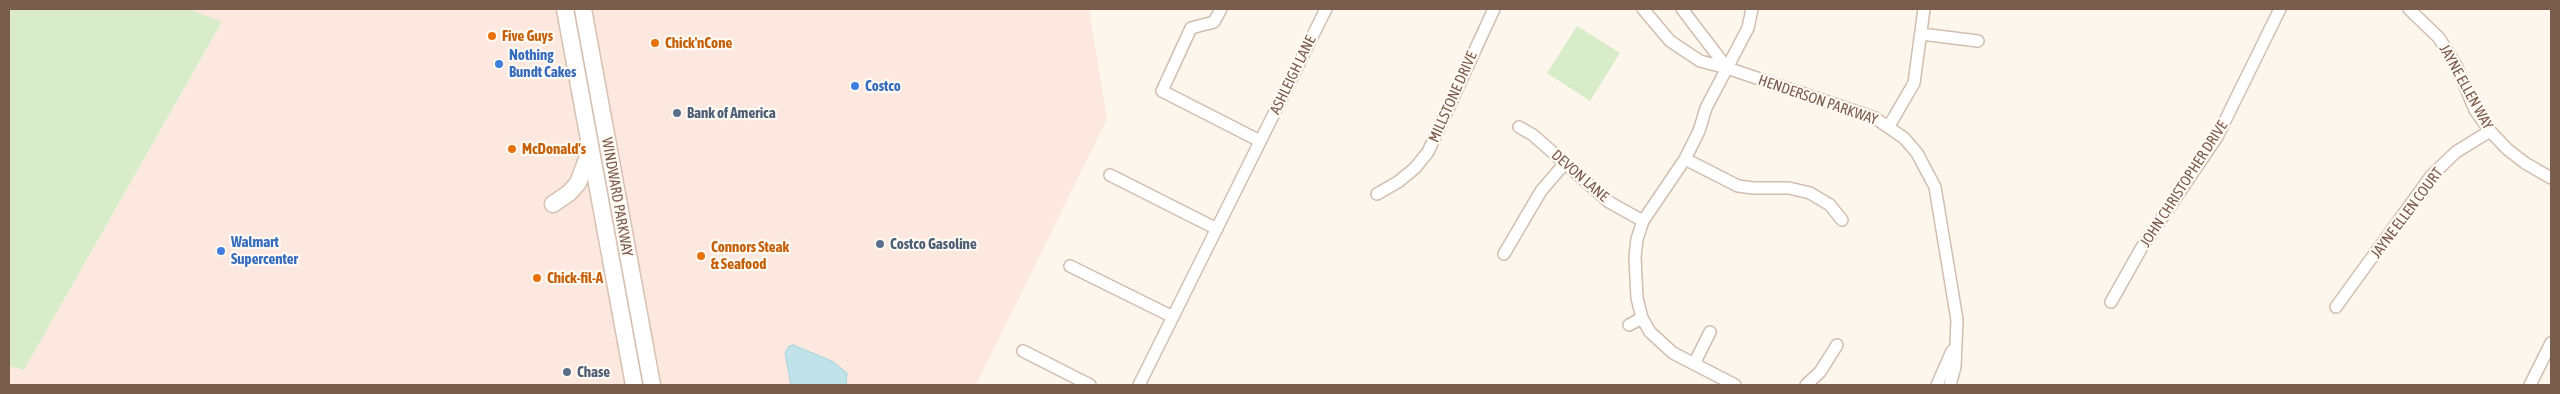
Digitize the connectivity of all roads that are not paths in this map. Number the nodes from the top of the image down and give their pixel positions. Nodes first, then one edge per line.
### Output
1 (565, 9) edge
2 (583, 9) edge
3 (1221, 9) edge
4 (1326, 9) edge
5 (1494, 9) edge
6 (1643, 9) edge
7 (1682, 9) edge
8 (1752, 9) edge
9 (1924, 9) edge
10 (2280, 9) edge
11 (2409, 9) edge
12 (1921, 34) junction
13 (1978, 41) dead end
14 (1727, 68) junction
15 (1889, 126) junction
16 (1519, 127) dead end
17 (2490, 132) junction
18 (1260, 141) junction
19 (591, 147) junction
20 (1685, 159) junction
21 (1565, 163) junction
22 (1110, 175) dead end
23 (2551, 178) edge
24 (1377, 194) dead end
25 (553, 204) dead end
26 (1842, 220) dead end
27 (1643, 222) junction
28 (1217, 229) junction
29 (1504, 254) dead end
30 (1070, 266) dead end
31 (2111, 302) dead end
32 (2336, 307) dead end
33 (1173, 317) junction
34 (1642, 318) junction
35 (1629, 325) dead end
36 (1710, 332) dead end
37 (1958, 338) junction
38 (2551, 343) edge
39 (1837, 346) dead end
40 (1023, 351) dead end
41 (1694, 364) junction
42 (634, 385) edge
43 (652, 385) edge
44 (1090, 385) edge
45 (1139, 385) edge
46 (1735, 385) edge
47 (1806, 385) edge
48 (1937, 385) edge
49 (1950, 385) edge
50 (2530, 385) edge

1 - 19 main road, WINDWARD PARKWAY
2 - 43 main road, WINDWARD PARKWAY
3 - 18 street
4 - 18 street, ASHLEIGH LANE
5 - 24 street, MILLSTONE DRIVE
6 - 14 street, HENDERSON PARKWAY
7 - 14 street
8 - 14 street
9 - 12 street
10 - 31 street, JOHN CHRISTOPHER DRIVE
11 - 17 street, JAYNE ELLEN WAY
12 - 13 street
12 - 15 street
14 - 15 street, HENDERSON PARKWAY
14 - 20 street
15 - 37 street, HENDERSON PARKWAY
16 - 21 street, DEVON LANE
17 - 23 street, JAYNE ELLEN WAY
17 - 32 street, JAYNE ELLEN COURT
18 - 28 street, ASHLEIGH LANE
19 - 25 main road
19 - 42 main road, WINDWARD PARKWAY
20 - 26 street
20 - 27 street
21 - 27 street, DEVON LANE
21 - 29 street
22 - 28 street
27 - 34 street
28 - 33 street, ASHLEIGH LANE
30 - 33 street
33 - 45 street, ASHLEIGH LANE
34 - 35 street
34 - 41 street
36 - 41 street
37 - 48 street, HENDERSON PARKWAY
37 - 49 street, HENDERSON PARKWAY
38 - 50 street
39 - 47 street
40 - 44 street
41 - 46 street

